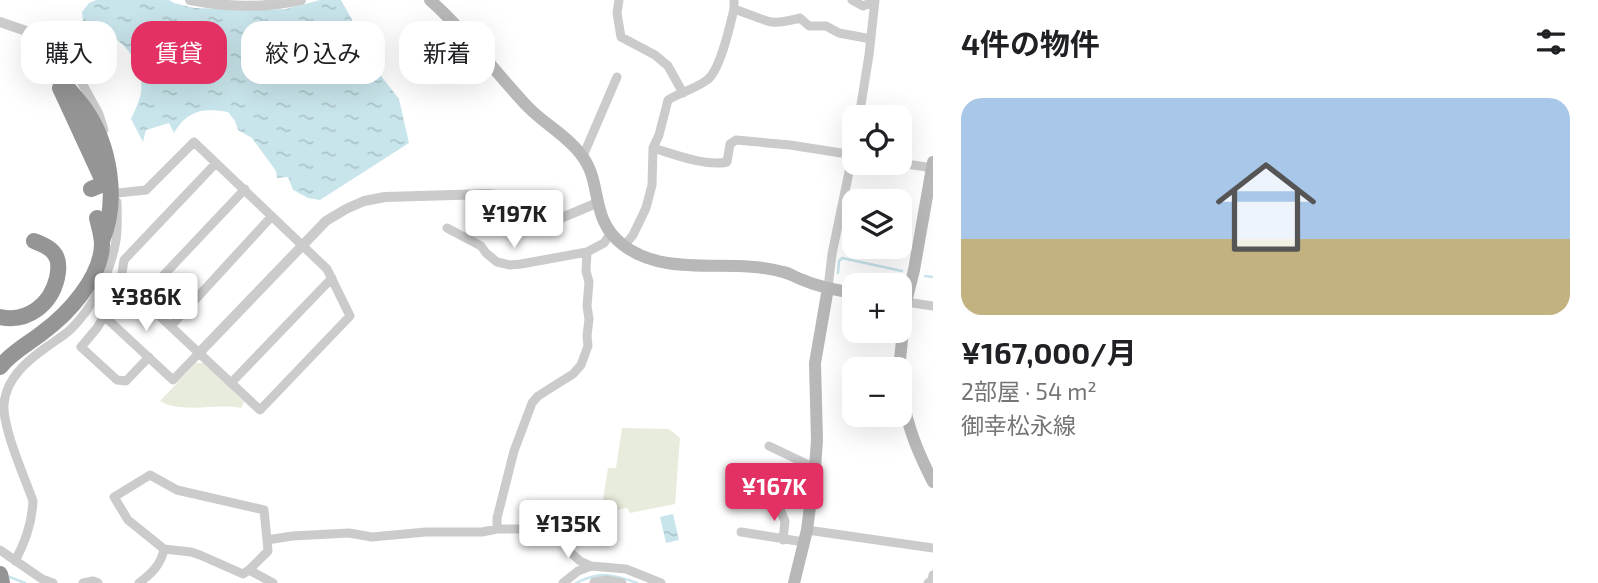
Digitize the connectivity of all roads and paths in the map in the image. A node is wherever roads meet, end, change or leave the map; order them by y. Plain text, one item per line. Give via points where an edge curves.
1 (190, 0) edge
2 (301, 0) edge
3 (430, 0) edge
4 (852, 0) edge
5 (875, 0) edge
6 (617, 1) edge
7 (734, 5) edge
8 (0, 22) edge
9 (21, 29) edge
10 (871, 39) junction
11 (617, 77) dead end
12 (57, 84) edge
13 (64, 84) edge
14 (82, 84) edge
15 (682, 93) junction
16 (861, 105) edge
17 (653, 148) junction
18 (842, 152) edge
19 (583, 156) junction
20 (216, 163) junction
21 (912, 164) edge
22 (933, 166) edge
23 (849, 175) edge
24 (91, 189) dead end
25 (245, 189) junction
26 (118, 193) junction
27 (597, 203) junction
28 (272, 216) junction
29 (97, 218) dead end
30 (447, 228) dead end
31 (610, 234) junction
32 (34, 241) dead end
33 (102, 241) junction
34 (303, 245) junction
35 (624, 246) junction
36 (587, 252) junction
37 (912, 276) edge
38 (332, 278) junction
39 (121, 280) junction
40 (828, 288) junction
41 (842, 291) edge
42 (141, 299) junction
43 (912, 303) edge
44 (933, 306) edge
45 (104, 316) junction
46 (0, 317) edge
47 (171, 326) junction
48 (199, 353) junction
49 (149, 357) junction
50 (0, 367) edge
51 (231, 383) junction
52 (908, 427) edge
53 (769, 446) dead end
54 (815, 468) junction
55 (764, 473) dead end
56 (933, 482) edge
57 (497, 528) junction
58 (741, 532) dead end
59 (806, 536) junction
60 (267, 540) junction
61 (783, 540) junction
62 (933, 548) edge
63 (163, 549) junction
64 (0, 550) edge
65 (15, 561) junction
66 (591, 566) junction
67 (249, 570) junction
68 (0, 574) edge
69 (933, 575) edge
70 (595, 582) edge
71 (2, 583) edge
72 (53, 583) edge
73 (83, 583) edge
74 (98, 583) edge
75 (139, 583) edge
76 (273, 583) edge
77 (563, 583) edge
78 (622, 583) edge
79 (660, 583) edge
80 (794, 583) edge
81 (928, 583) edge

1 - 2 street via 246,6
3 - 19 main road via 528,107
4 - 5 street via 863,6
5 - 10 street
6 - 15 street via 621,37 667,66
7 - 10 street via 769,22 800,18 809,26
7 - 15 street via 719,66 711,78
8 - 9 street
10 - 16 street
11 - 19 street
12 - 24 highway via 102,179 101,185
13 - 33 highway via 95,127 104,153 110,199
14 - 26 street via 99,114
15 - 17 street via 668,100
17 - 18 street via 721,163 727,162 730,144 736,140
17 - 35 street via 646,208
19 - 27 main road
20 - 25 street
20 - 26 street via 194,142 146,190
20 - 39 street via 124,260
21 - 22 street
22 - 37 main road
23 - 40 street
25 - 28 street
25 - 42 street
26 - 65 street via 116,240 97,290 69,330 41,350 9,384 4,420 33,501 23,547
27 - 31 main road
27 - 34 street via 554,220 503,195 385,197 364,201 326,221
28 - 34 street
28 - 47 street
29 - 33 highway
30 - 36 street via 481,246 497,262 510,265
31 - 35 main road
31 - 36 street
32 - 46 highway via 55,254 59,271 53,291 43,306 27,316
33 - 50 highway via 96,268 78,300
34 - 38 street
34 - 48 street
35 - 40 main road via 659,262 749,266 785,272
36 - 57 street via 588,345 573,374 532,402 513,451
38 - 51 street
38 - 51 street via 350,316 274,396 260,410
39 - 42 street
39 - 45 street
40 - 41 main road
40 - 54 main road via 815,363
42 - 47 street
43 - 44 street
45 - 49 street
45 - 49 street via 81,347 117,380 126,381
47 - 48 street
48 - 49 street via 173,380
48 - 51 street
52 - 56 main road
53 - 54 street
54 - 59 main road
55 - 61 street via 785,522
57 - 60 street
57 - 66 street via 561,535 571,553
58 - 61 street
59 - 61 street
59 - 62 street
59 - 80 main road
60 - 63 street via 264,510 177,489 150,475 114,498 128,520
60 - 67 street via 268,551
63 - 67 street via 191,552 243,574
63 - 75 street via 162,559
64 - 65 street
65 - 72 street
66 - 70 street
66 - 77 street
66 - 79 street via 626,569
67 - 76 street
68 - 71 highway
69 - 81 street
70 - 78 street
73 - 74 street

